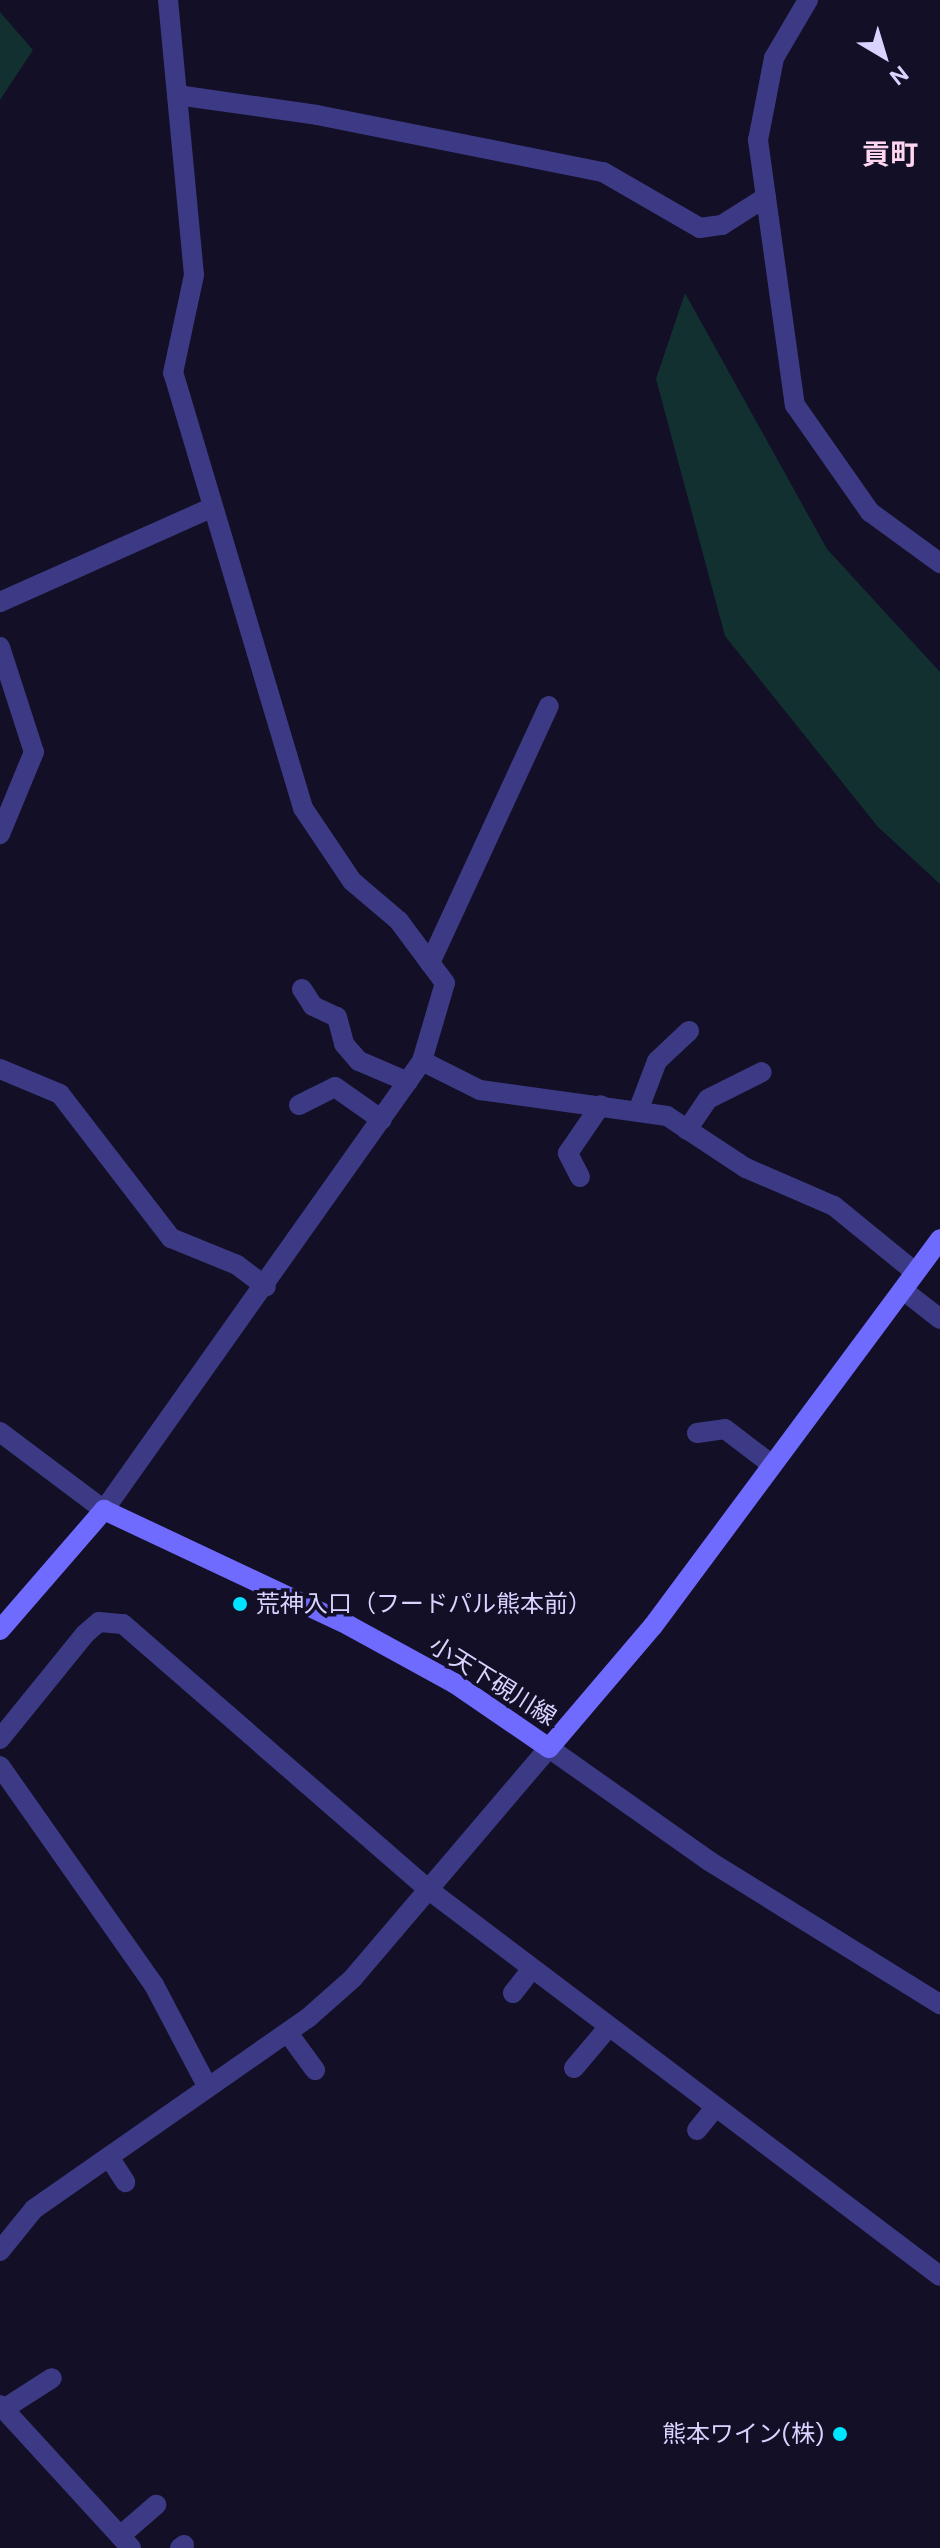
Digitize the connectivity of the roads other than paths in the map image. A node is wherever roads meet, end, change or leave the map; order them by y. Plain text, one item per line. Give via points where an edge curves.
1 (168, 0) edge
2 (808, 0) edge
3 (177, 95) junction
4 (766, 197) junction
5 (213, 507) junction
6 (940, 563) edge
7 (0, 602) edge
8 (0, 647) edge
9 (549, 706) dead end
10 (0, 834) edge
11 (430, 963) junction
12 (302, 989) dead end
13 (689, 1031) dead end
14 (422, 1061) junction
15 (0, 1069) edge
16 (762, 1072) dead end
17 (408, 1082) junction
18 (299, 1105) dead end
19 (601, 1105) junction
20 (638, 1111) junction
21 (382, 1120) junction
22 (687, 1130) junction
23 (580, 1177) dead end
24 (940, 1239) edge
25 (915, 1272) junction
26 (266, 1287) junction
27 (903, 1290) junction
28 (940, 1319) edge
29 (0, 1432) edge
30 (697, 1433) dead end
31 (771, 1464) junction
32 (104, 1510) junction
33 (0, 1630) edge
34 (0, 1739) edge
35 (549, 1748) junction
36 (0, 1766) edge
37 (429, 1890) junction
38 (531, 1970) junction
39 (513, 1993) dead end
40 (940, 2004) edge
41 (607, 2029) junction
42 (288, 2033) junction
43 (574, 2068) dead end
44 (315, 2070) dead end
45 (208, 2088) junction
46 (714, 2109) junction
47 (697, 2130) dead end
48 (109, 2157) junction
49 (125, 2182) dead end
50 (0, 2251) edge
51 (940, 2276) edge
52 (52, 2378) dead end
53 (1, 2408) edge
54 (156, 2505) dead end
55 (125, 2542) edge

1 - 3 street
2 - 4 street via 774,58 758,140
3 - 4 street via 317,115 603,172 700,228 722,225
3 - 5 street via 194,275 173,373
4 - 6 street via 795,405 825,458 870,512
5 - 7 street
5 - 11 street via 303,808 352,881 399,921
8 - 10 street via 34,752
9 - 11 street
11 - 14 street via 445,983
12 - 17 street via 313,1006 337,1017 344,1044 359,1061
13 - 20 street via 657,1061
14 - 17 street
14 - 19 street via 480,1090
15 - 26 street via 60,1094 171,1238 237,1265
16 - 22 street via 708,1099
17 - 21 street
18 - 21 street via 335,1087
19 - 20 street
19 - 23 street via 568,1153
20 - 22 street via 667,1116
21 - 26 street
22 - 25 street via 746,1168 834,1206
24 - 25 main road, 小天下硯川線
25 - 27 main road, 小天下硯川線
26 - 32 street
27 - 28 street
27 - 31 main road, 小天下硯川線
29 - 32 street
30 - 31 street via 725,1429
31 - 35 main road, 小天下硯川線 via 653,1625
32 - 33 main road
32 - 35 main road, 小天下硯川線 via 348,1625 454,1683
34 - 37 street via 85,1634 99,1622 123,1624
35 - 37 street
35 - 40 street via 709,1861
36 - 45 street via 154,1985
37 - 38 street
37 - 42 street via 353,1978
38 - 39 street
38 - 41 street
41 - 43 street
41 - 46 street
42 - 44 street
42 - 45 street
45 - 48 street
46 - 47 street
46 - 51 street
48 - 49 street
48 - 50 street via 34,2209
52 - 53 street
53 - 55 street
54 - 55 street

